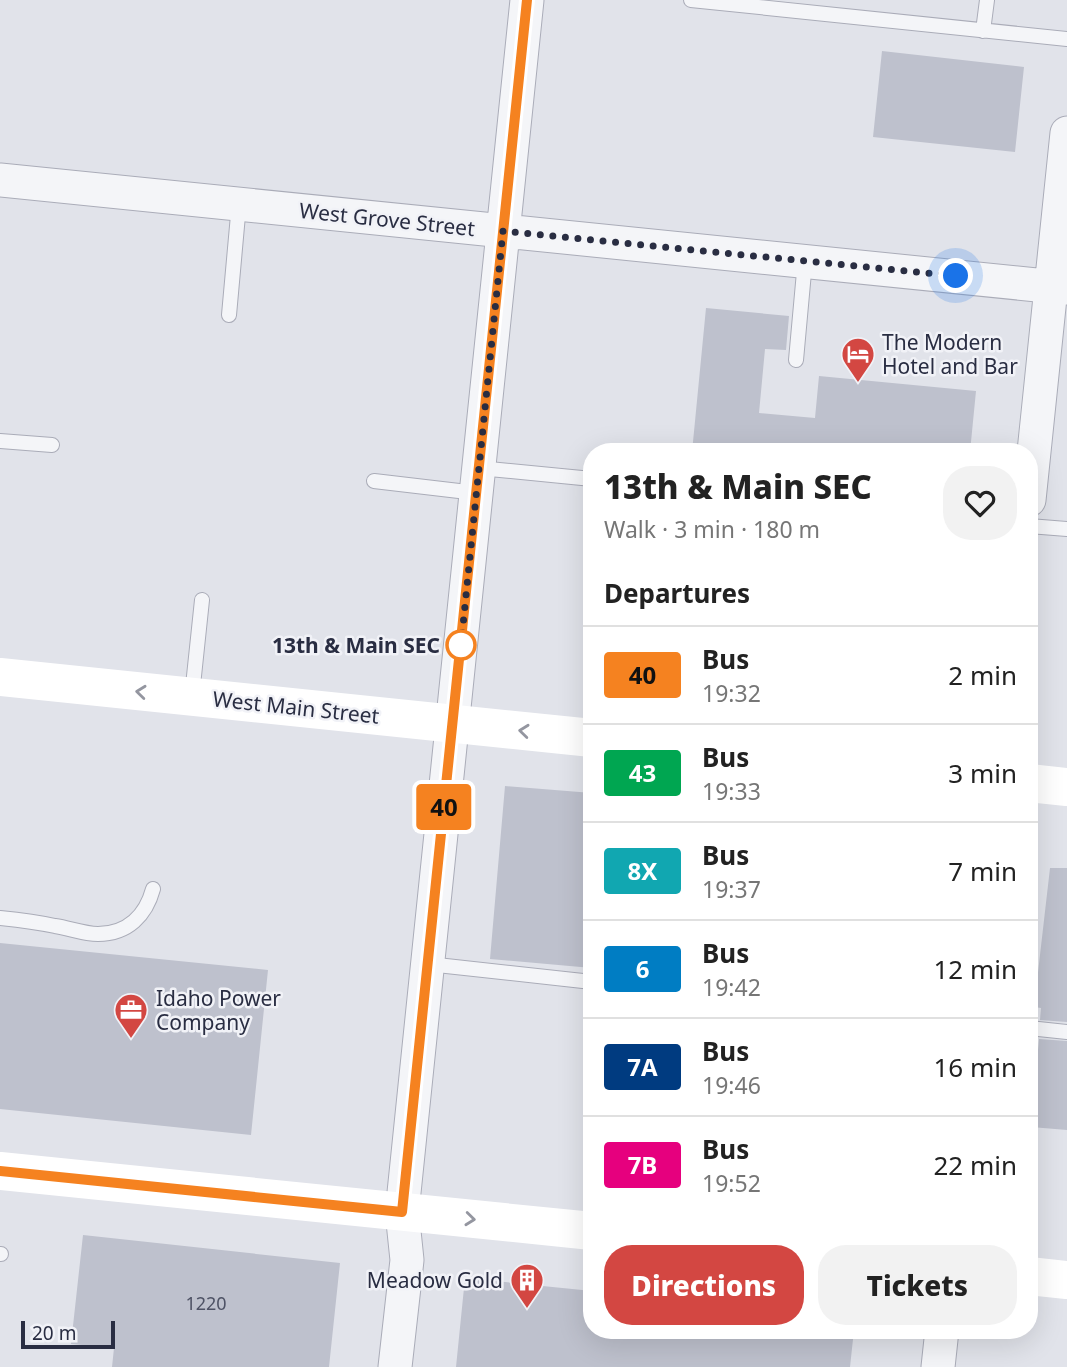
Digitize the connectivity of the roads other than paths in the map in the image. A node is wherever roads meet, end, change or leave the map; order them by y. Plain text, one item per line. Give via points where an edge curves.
1 (527, 0) edge
2 (691, 0) edge
3 (987, 0) edge
4 (984, 31) junction
5 (1067, 39) edge
6 (1067, 133) edge
7 (0, 180) edge
8 (239, 204) junction
9 (503, 231) junction
10 (805, 261) junction
11 (1058, 287) edge
12 (229, 316) dead end
13 (796, 359) dead end
14 (0, 441) edge
15 (1037, 443) edge
16 (52, 445) dead end
17 (583, 479) edge
18 (478, 480) junction
19 (374, 481) dead end
20 (1038, 527) edge
21 (1067, 529) edge
22 (202, 600) dead end
23 (0, 677) edge
24 (192, 696) junction
25 (453, 724) junction
26 (583, 737) edge
27 (1038, 784) edge
28 (1067, 787) edge
29 (153, 889) dead end
30 (0, 918) edge
31 (428, 964) junction
32 (583, 981) edge
33 (1038, 1029) edge
34 (1067, 1032) edge
35 (0, 1171) edge
36 (402, 1212) junction
37 (583, 1230) edge
38 (1038, 1277) edge
39 (1067, 1280) edge
40 (941, 1339) edge
41 (396, 1367) edge
42 (939, 1367) edge

1 - 9 street
2 - 4 lane
3 - 4 lane
4 - 5 lane
6 - 11 street
7 - 8 street, West Grove Street
8 - 9 street, West Grove Street
8 - 12 lane
9 - 10 street, West Grove Street
9 - 18 street
10 - 11 street, West Grove Street
10 - 13 lane
11 - 15 street
14 - 16 lane
17 - 18 lane
18 - 19 lane
18 - 25 street
20 - 21 lane
22 - 24 lane
24 -> 23 main road, West Main Street
24 - 25 main road, West Main Street
26 -> 25 main road, West Main Street
25 - 31 street
27 - 28 main road
29 - 30 lane via 148,907 136,920 99,934
31 - 32 lane
31 - 36 street
33 - 34 lane
35 - 36 main road
36 -> 37 main road
36 - 41 street via 407,1260
38 - 39 main road
40 - 42 street

